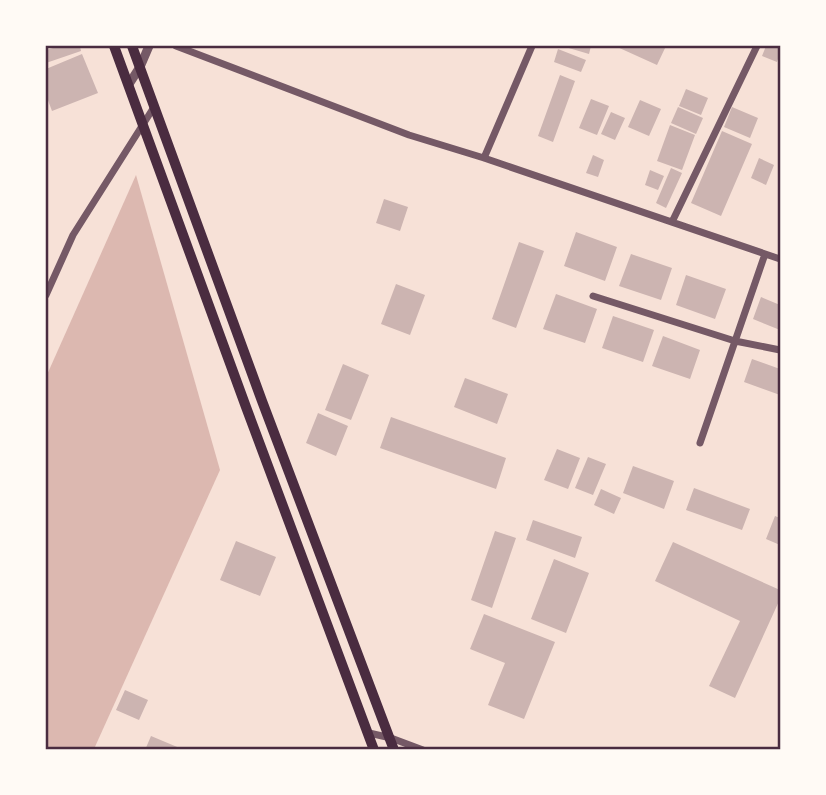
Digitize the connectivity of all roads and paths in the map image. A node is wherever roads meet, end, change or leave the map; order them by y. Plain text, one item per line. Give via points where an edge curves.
1 (114, 46) edge
2 (132, 46) edge
3 (149, 46) edge
4 (176, 46) edge
5 (533, 46) edge
6 (757, 46) edge
7 (140, 67) junction
8 (129, 84) junction
9 (154, 107) junction
10 (144, 123) junction
11 (484, 158) junction
12 (672, 222) junction
13 (765, 254) junction
14 (780, 259) edge
15 (46, 293) edge
16 (593, 296) dead end
17 (735, 341) junction
18 (780, 350) edge
19 (700, 443) dead end
20 (369, 733) junction
21 (392, 744) edge
22 (374, 750) edge
23 (423, 750) edge

1 - 8 highway
2 - 7 highway
3 - 7 street
4 - 11 street via 410,135
5 - 11 street
6 - 12 street
7 - 8 street
7 - 9 highway
8 - 10 highway
9 - 10 street
9 - 21 highway
10 - 15 street via 73,235
10 - 20 highway
11 - 12 street
12 - 13 street
13 - 14 street
13 - 17 street
16 - 17 street
17 - 18 street
17 - 19 street
20 - 21 street
20 - 22 highway
21 - 23 street

